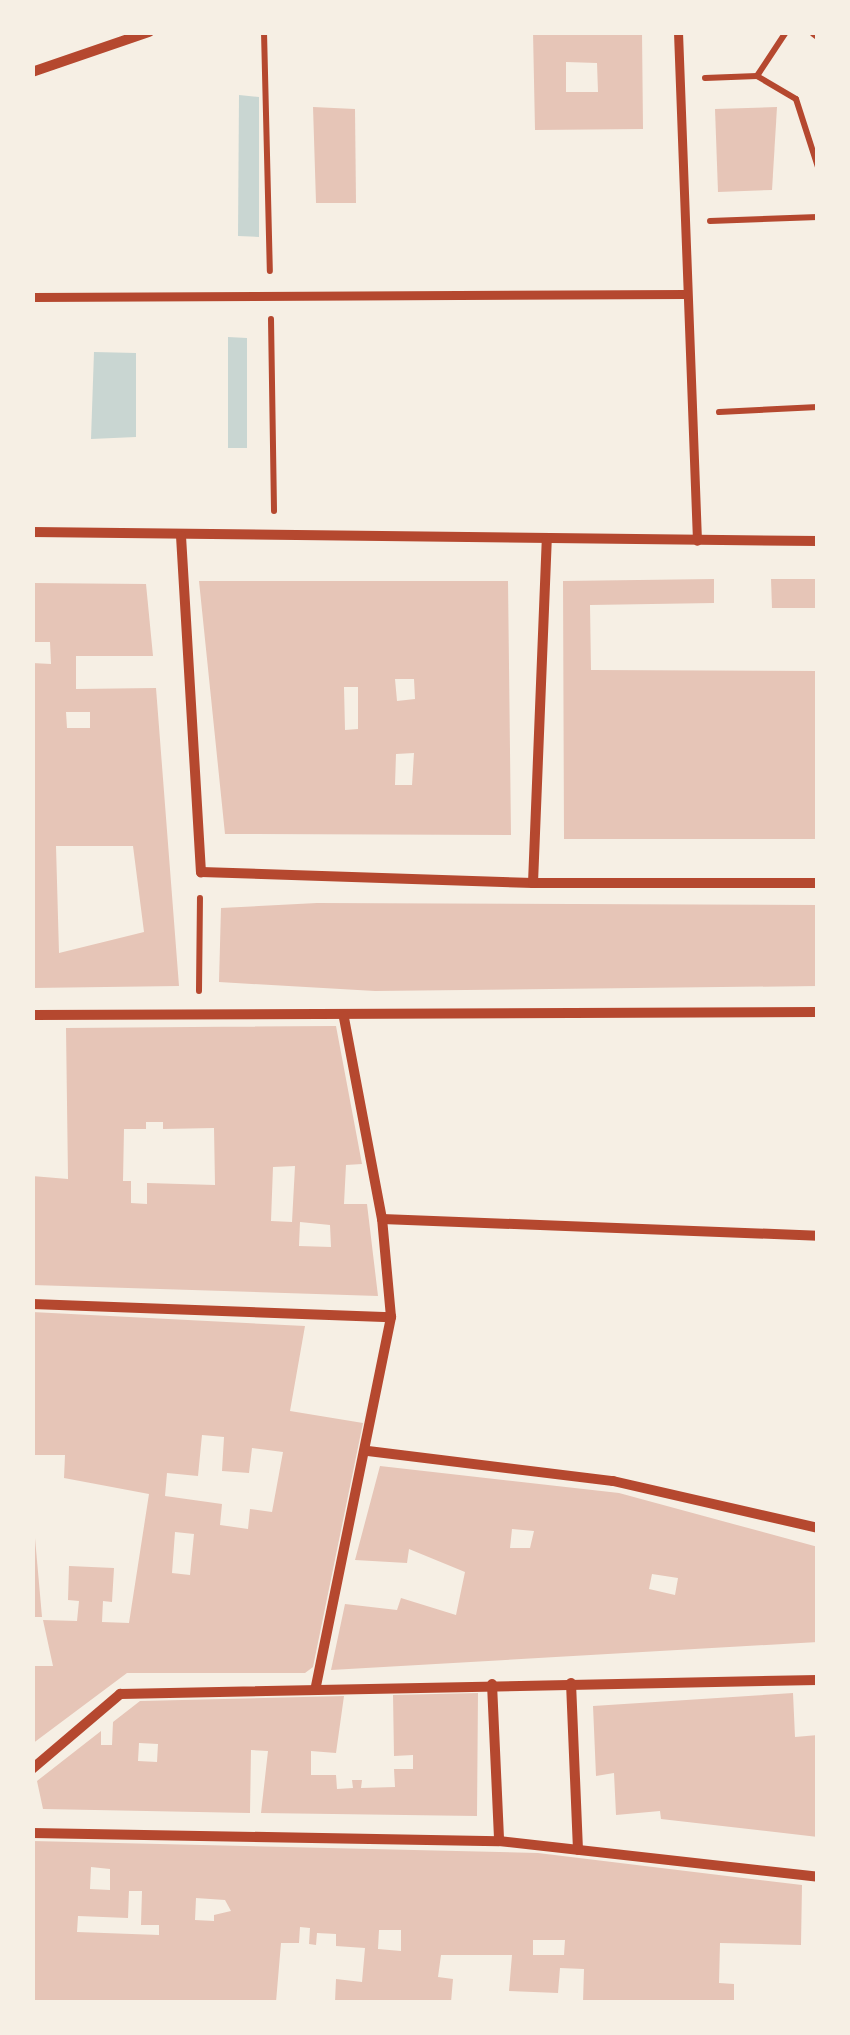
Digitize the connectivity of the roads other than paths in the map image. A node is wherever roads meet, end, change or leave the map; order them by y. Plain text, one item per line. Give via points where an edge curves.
1 (149, 32) edge
2 (678, 32) edge
3 (32, 72) edge
4 (686, 294) junction
5 (32, 297) edge
6 (32, 532) edge
7 (182, 536) junction
8 (548, 540) junction
9 (696, 541) junction
10 (818, 541) edge
11 (818, 883) edge
12 (532, 884) junction
13 (818, 1012) edge
14 (32, 1015) edge
15 (344, 1017) junction
16 (382, 1219) junction
17 (818, 1236) edge
18 (32, 1304) edge
19 (391, 1317) junction
20 (368, 1451) junction
21 (818, 1528) edge
22 (818, 1680) edge
23 (570, 1683) junction
24 (492, 1684) junction
25 (316, 1686) junction
26 (32, 1769) edge
27 (32, 1833) edge
28 (500, 1841) junction
29 (578, 1850) junction
30 (818, 1877) edge

1 - 3 street
2 - 4 street
4 - 5 street
4 - 9 street
6 - 7 street
7 - 8 street via 274,531
7 - 12 street via 201,872
8 - 9 street
8 - 12 street
9 - 10 street
11 - 12 street
13 - 15 street
14 - 15 street
15 - 16 street
16 - 17 street
16 - 19 street
18 - 19 street
19 - 20 street
20 - 21 street via 613,1480
20 - 25 street
22 - 23 street
23 - 24 street
23 - 29 street
24 - 25 street
24 - 28 street
25 - 26 street via 120,1694
27 - 28 street
28 - 29 street
29 - 30 street

